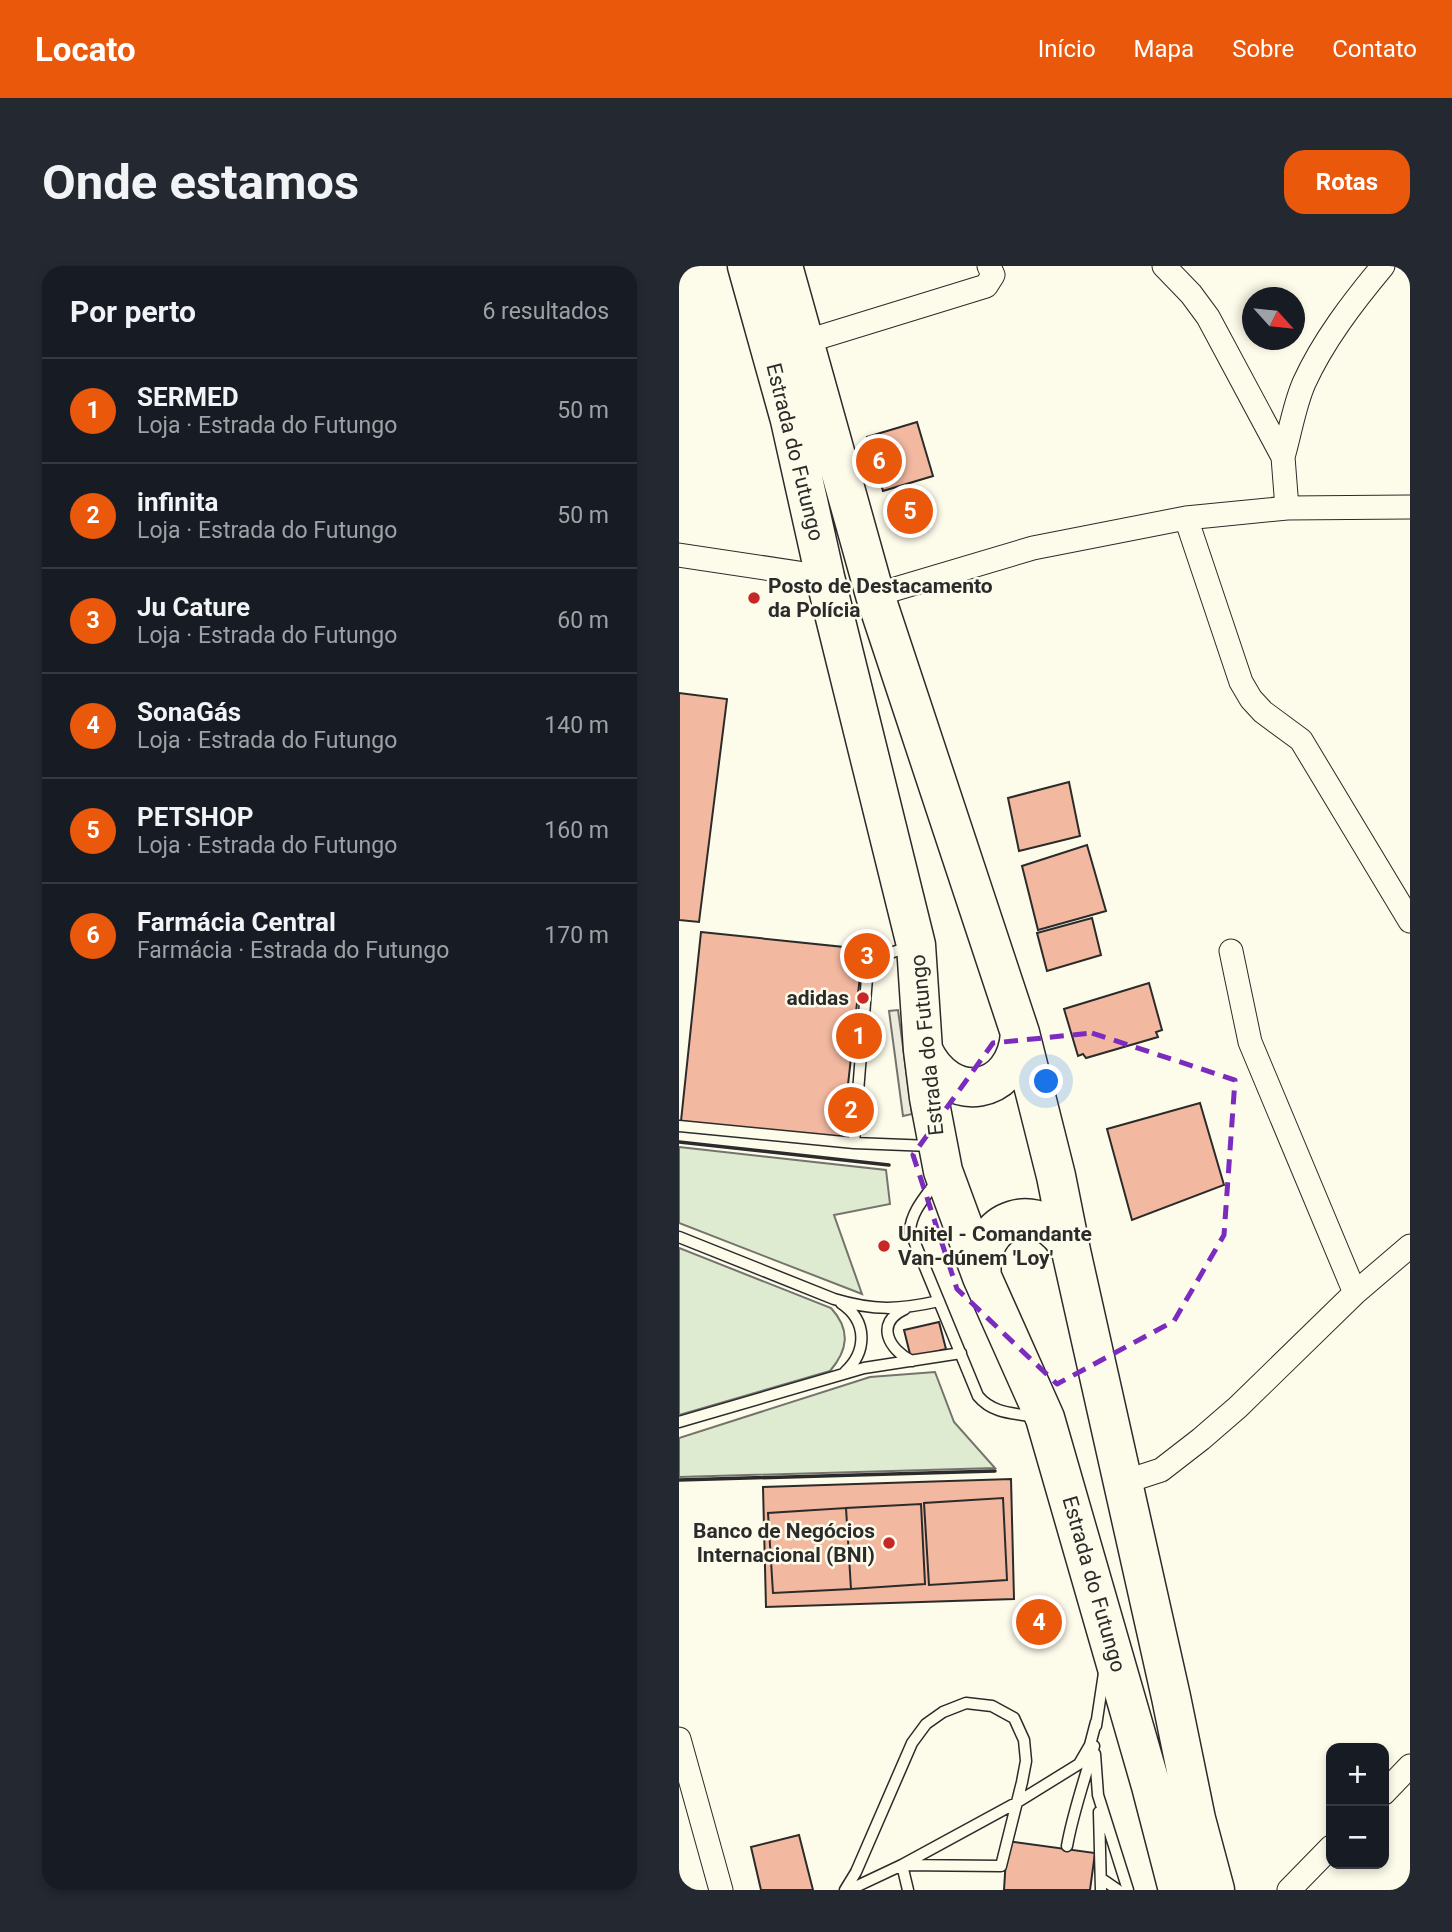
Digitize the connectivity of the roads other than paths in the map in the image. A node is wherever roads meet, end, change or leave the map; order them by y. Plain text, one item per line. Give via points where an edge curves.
1 (747, 266) edge
2 (783, 266) edge
3 (989, 266) edge
4 (1164, 266) edge
5 (1383, 266) edge
6 (804, 342) junction
7 (1283, 457) junction
8 (1410, 507) edge
9 (1286, 508) junction
10 (1186, 519) junction
11 (679, 555) edge
12 (825, 577) junction
13 (875, 595) junction
14 (1410, 921) edge
15 (916, 945) junction
16 (1231, 951) dead end
17 (1020, 1033) junction
18 (923, 1051) junction
19 (679, 1126) edge
20 (854, 1143) junction
21 (940, 1158) junction
22 (679, 1237) edge
23 (1410, 1246) edge
24 (1071, 1251) junction
25 (982, 1277) junction
26 (1355, 1293) junction
27 (834, 1299) junction
28 (939, 1301) junction
29 (905, 1309) junction
30 (961, 1353) junction
31 (912, 1361) junction
32 (843, 1374) junction
33 (1045, 1418) junction
34 (679, 1422) edge
35 (1123, 1482) junction
36 (1109, 1639) junction
37 (1096, 1722) junction
38 (679, 1739) edge
39 (1094, 1745) junction
40 (1410, 1766) edge
41 (1389, 1788) edge
42 (1098, 1795) junction
43 (1016, 1803) junction
44 (1067, 1846) dead end
45 (1326, 1852) edge
46 (902, 1865) junction
47 (1102, 1885) edge
48 (721, 1890) edge
49 (847, 1890) edge
50 (908, 1890) edge
51 (1118, 1890) edge
52 (1128, 1890) edge
53 (1178, 1890) edge
54 (1215, 1890) edge
55 (1289, 1890) edge

1 - 12 highway, Estrada do Futungo via 790,420
2 - 6 highway, Estrada do Futungo
3 - 6 street via 993,275 986,286
4 - 7 street via 1208,317
5 - 7 street via 1342,318 1302,386
6 - 13 highway, Estrada do Futungo
7 - 9 street
8 - 9 street
9 - 10 street
10 - 13 street via 1033,548
10 - 14 street via 1241,682 1262,712 1301,740
11 - 12 street
12 - 15 highway, Estrada do Futungo
13 - 17 highway, Estrada do Futungo
15 - 18 highway, Estrada do Futungo
15 - 20 lane via 873,958 868,965
16 - 26 street via 1250,1042
17 - 18 highway via 1013,1065 1001,1077 971,1087 940,1077
17 - 24 highway
18 - 21 highway, Estrada do Futungo
19 - 20 lane
20 - 21 lane
21 - 25 highway, Estrada do Futungo
21 - 28 lane via 910,1231
22 - 27 lane
23 - 26 street
24 - 25 highway via 1064,1237 1045,1222 1021,1218 1006,1223 984,1246
24 - 35 highway
25 - 33 highway, Estrada do Futungo
26 - 35 street via 1201,1439 1161,1470
27 - 29 lane via 859,1307
27 - 32 lane via 855,1317 863,1342 857,1360
28 - 29 lane
28 - 30 lane
29 - 31 lane via 892,1319 888,1336 895,1352
30 - 31 lane
30 - 33 lane via 986,1404 997,1411
31 - 32 lane
32 - 34 lane
33 - 36 highway, Estrada do Futungo
35 - 54 highway via 1195,1819
36 - 37 lane
36 - 53 highway, Estrada do Futungo
37 - 39 lane
37 - 43 lane via 1079,1764
38 - 48 street
39 - 42 lane
39 - 44 lane
40 - 41 street
42 - 47 lane
42 - 52 lane
43 - 46 lane
43 - 46 lane via 1001,1866
43 - 49 lane via 1026,1761 1024,1740 1014,1718 992,1706 966,1703 943,1712 926,1724 912,1744
45 - 55 street
46 - 49 lane
46 - 50 lane
47 - 51 lane

